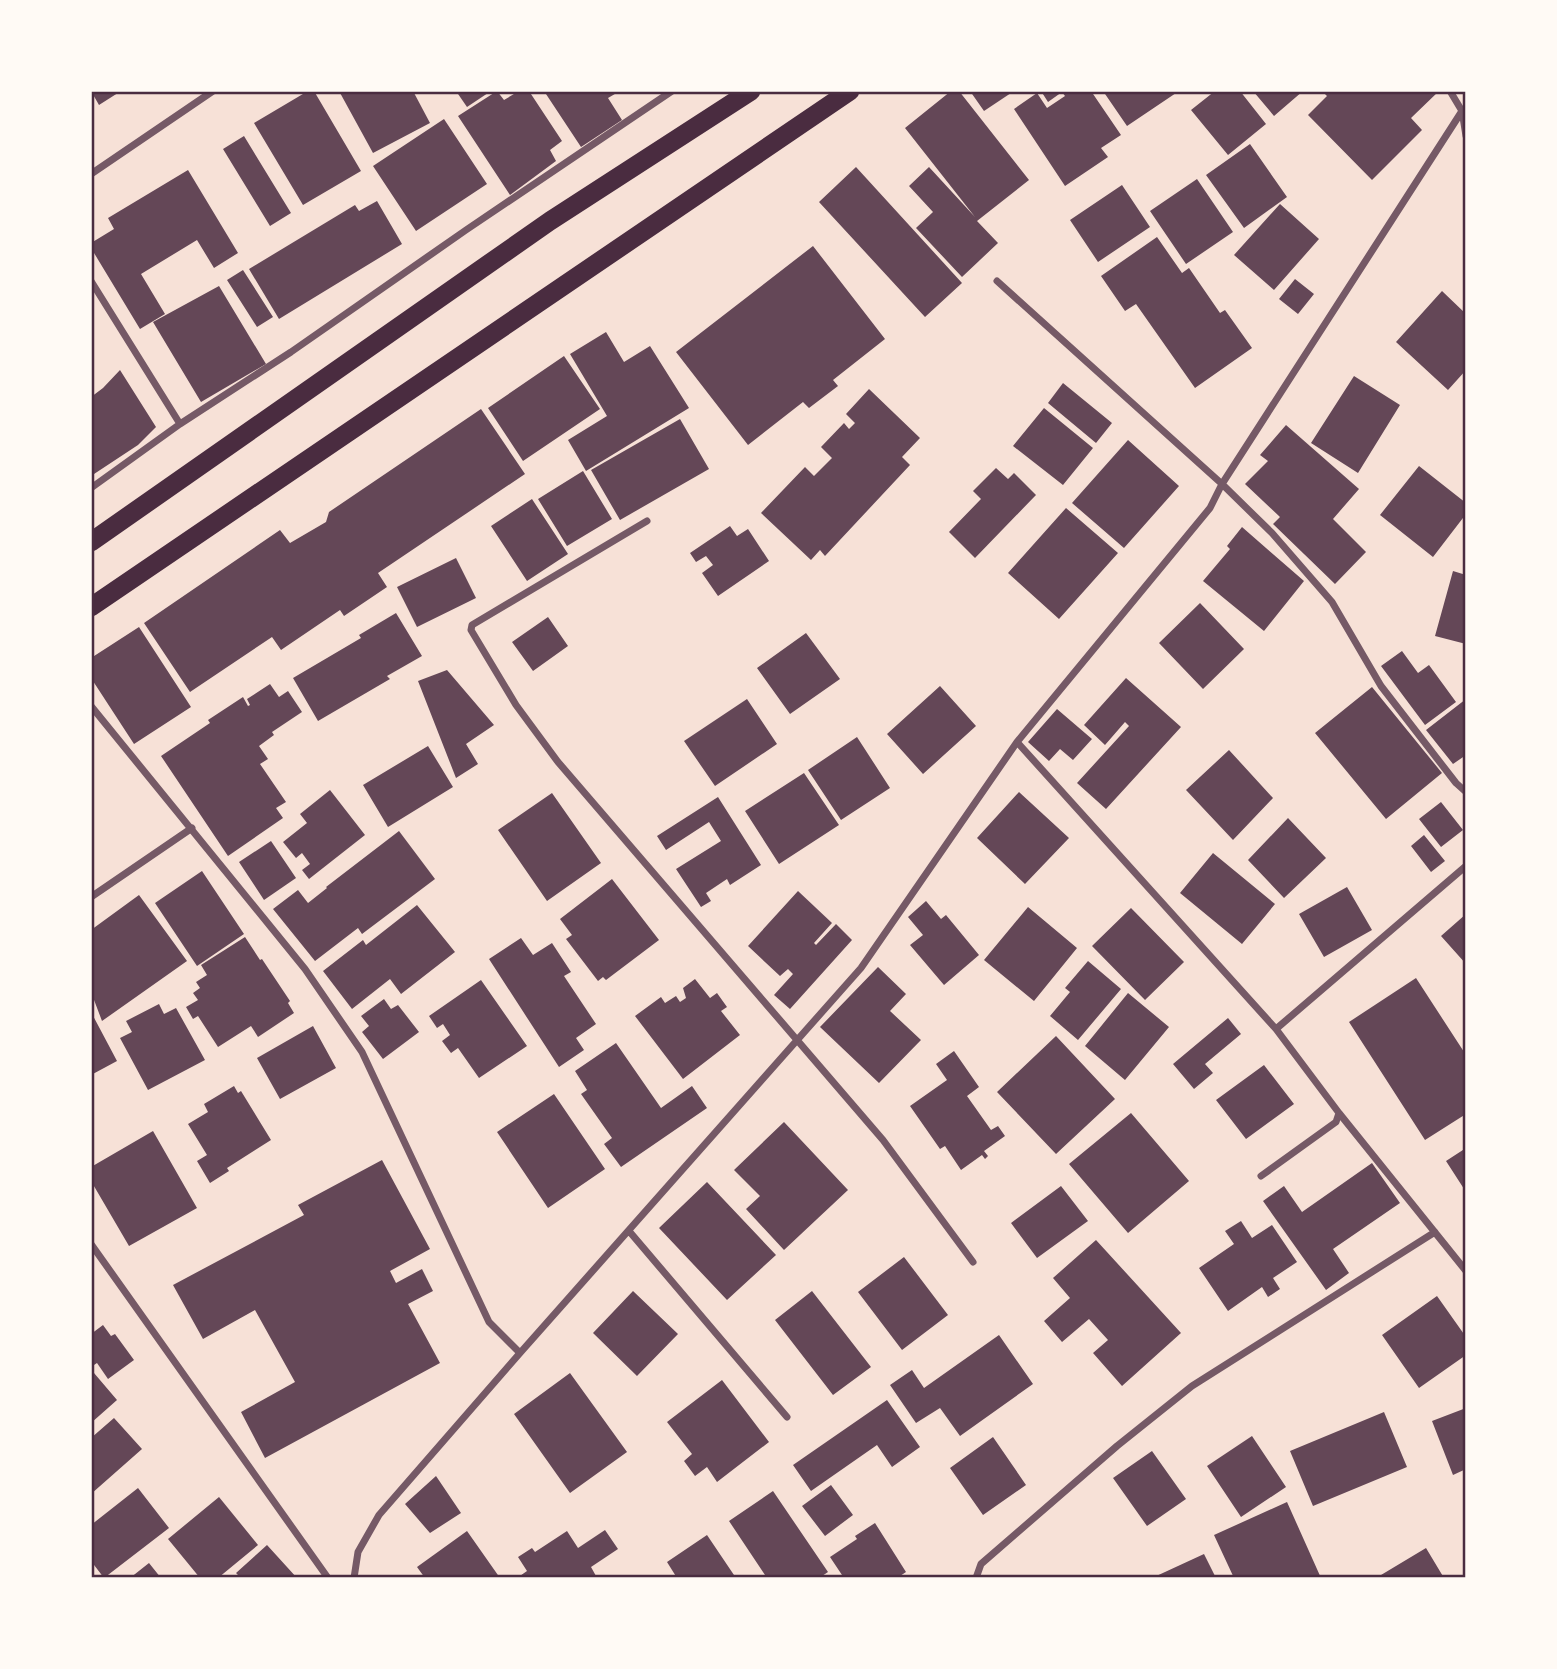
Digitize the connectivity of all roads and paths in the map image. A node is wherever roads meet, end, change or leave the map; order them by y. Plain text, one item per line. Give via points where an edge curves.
1 (213, 91) edge
2 (672, 91) edge
3 (751, 91) edge
4 (850, 91) edge
5 (1450, 91) edge
6 (1462, 111) junction
7 (1466, 135) edge
8 (91, 174) edge
9 (91, 281) edge
10 (997, 281) dead end
11 (180, 424) junction
12 (1222, 484) junction
13 (91, 488) edge
14 (647, 521) dead end
15 (91, 542) edge
16 (91, 607) edge
17 (91, 706) edge
18 (1017, 742) junction
19 (1466, 792) edge
20 (192, 828) junction
21 (1466, 866) edge
22 (91, 897) edge
23 (1276, 1029) junction
24 (798, 1040) junction
25 (1339, 1113) junction
26 (1261, 1176) dead end
27 (629, 1231) junction
28 (1435, 1232) junction
29 (91, 1244) edge
30 (973, 1262) dead end
31 (1466, 1271) edge
32 (520, 1353) junction
33 (787, 1417) dead end
34 (328, 1578) edge
35 (354, 1578) edge
36 (976, 1578) edge

1 - 8 street
2 - 11 street
3 - 15 highway via 550,221
4 - 16 highway
5 - 6 street
6 - 7 street
6 - 12 street
9 - 11 street
10 - 12 street
11 - 13 street
12 - 18 street via 1210,508
12 - 19 street via 1332,602 1381,686
14 - 24 street via 472,625 471,630 516,705 558,762
17 - 20 street
18 - 23 street
18 - 24 street via 861,968
20 - 22 street
20 - 32 street via 305,970 362,1052 489,1322
21 - 23 street
23 - 25 street
24 - 27 street
24 - 30 street via 883,1140
25 - 26 street via 1336,1122
25 - 28 street
27 - 32 street
27 - 33 street
28 - 31 street
28 - 36 street via 1192,1386 982,1564
29 - 34 street
32 - 35 street via 379,1515 358,1552

